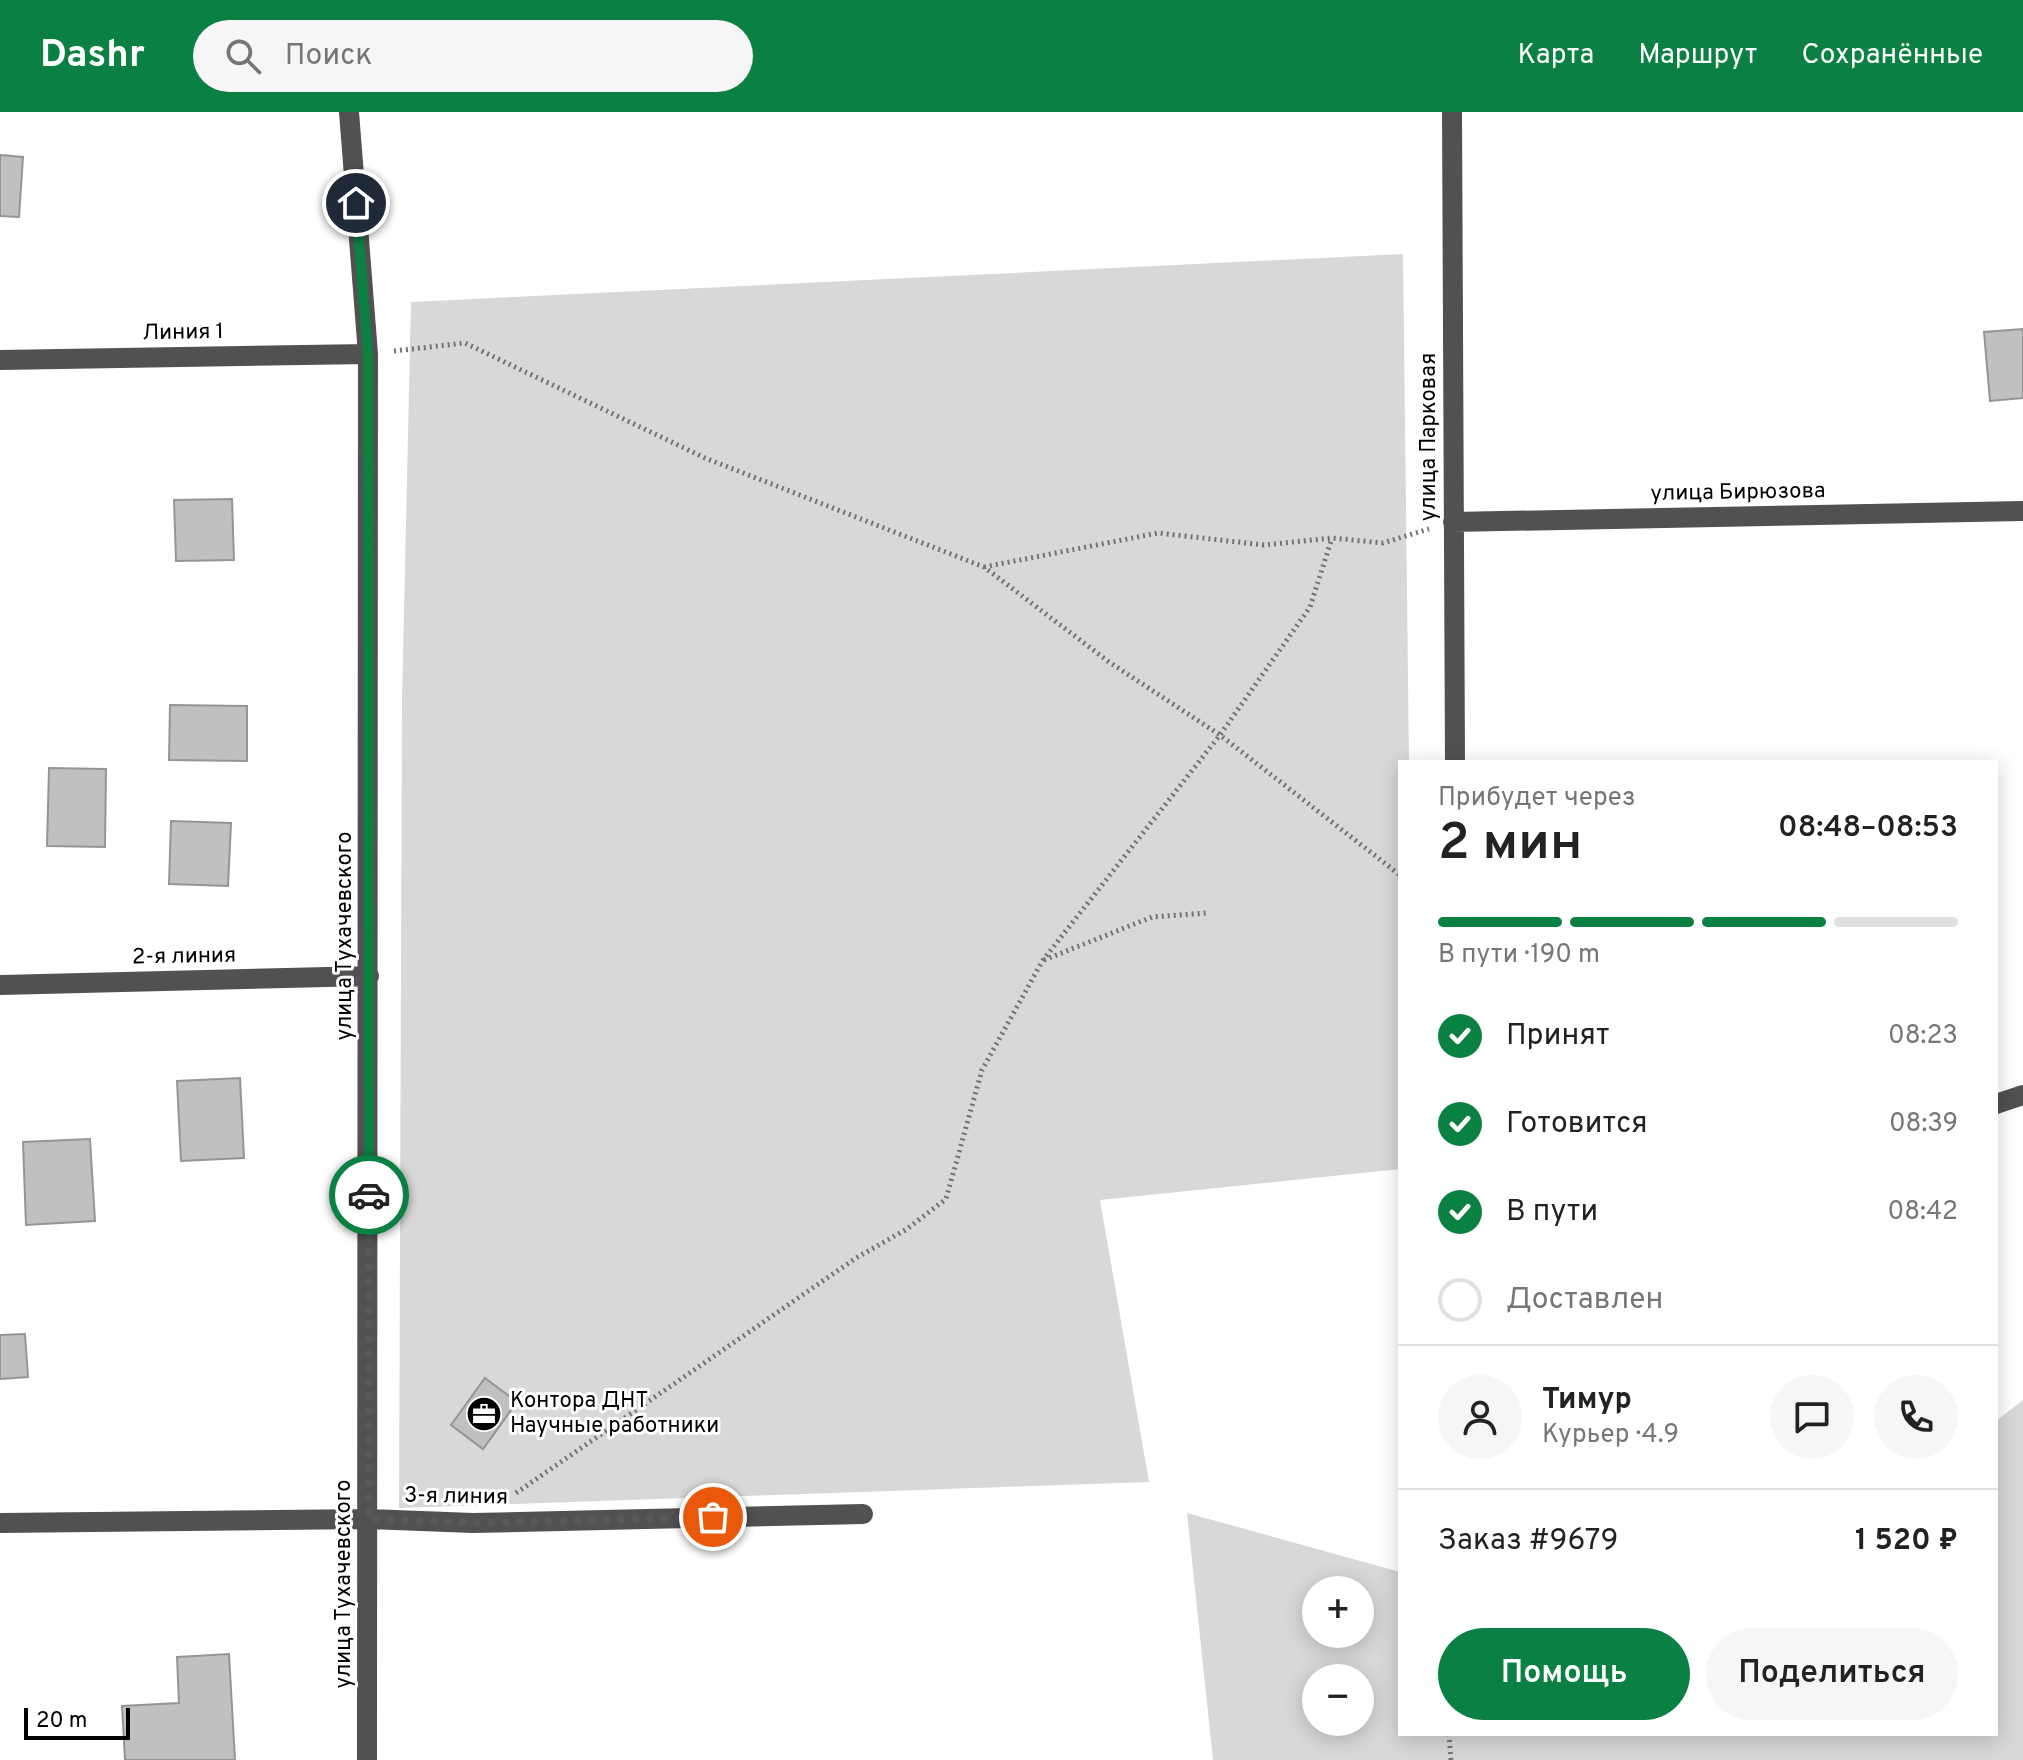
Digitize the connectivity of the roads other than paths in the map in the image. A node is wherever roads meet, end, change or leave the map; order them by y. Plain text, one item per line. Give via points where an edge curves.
1 (349, 112) edge
2 (1452, 112) edge
3 (368, 354) junction
4 (0, 360) edge
5 (2023, 511) edge
6 (1453, 522) junction
7 (1455, 760) edge
8 (369, 976) junction
9 (0, 985) edge
10 (2023, 1095) edge
11 (1998, 1103) edge
12 (863, 1514) dead end
13 (369, 1519) junction
14 (0, 1523) edge
15 (367, 1760) edge

1 - 3 street, улица Тухачевского
2 - 6 street, улица Парковая
3 - 4 street, Линия 1
3 - 8 street, улица Тухачевского
5 - 6 street, улица Бирюзова
6 - 7 street, улица Парковая
8 - 9 street, 2-я линия
8 - 13 street, улица Тухачевского
10 - 11 street
12 - 13 street, 3-я линия via 473,1523
13 - 14 street, 3-я линия
13 - 15 street, улица Тухачевского

